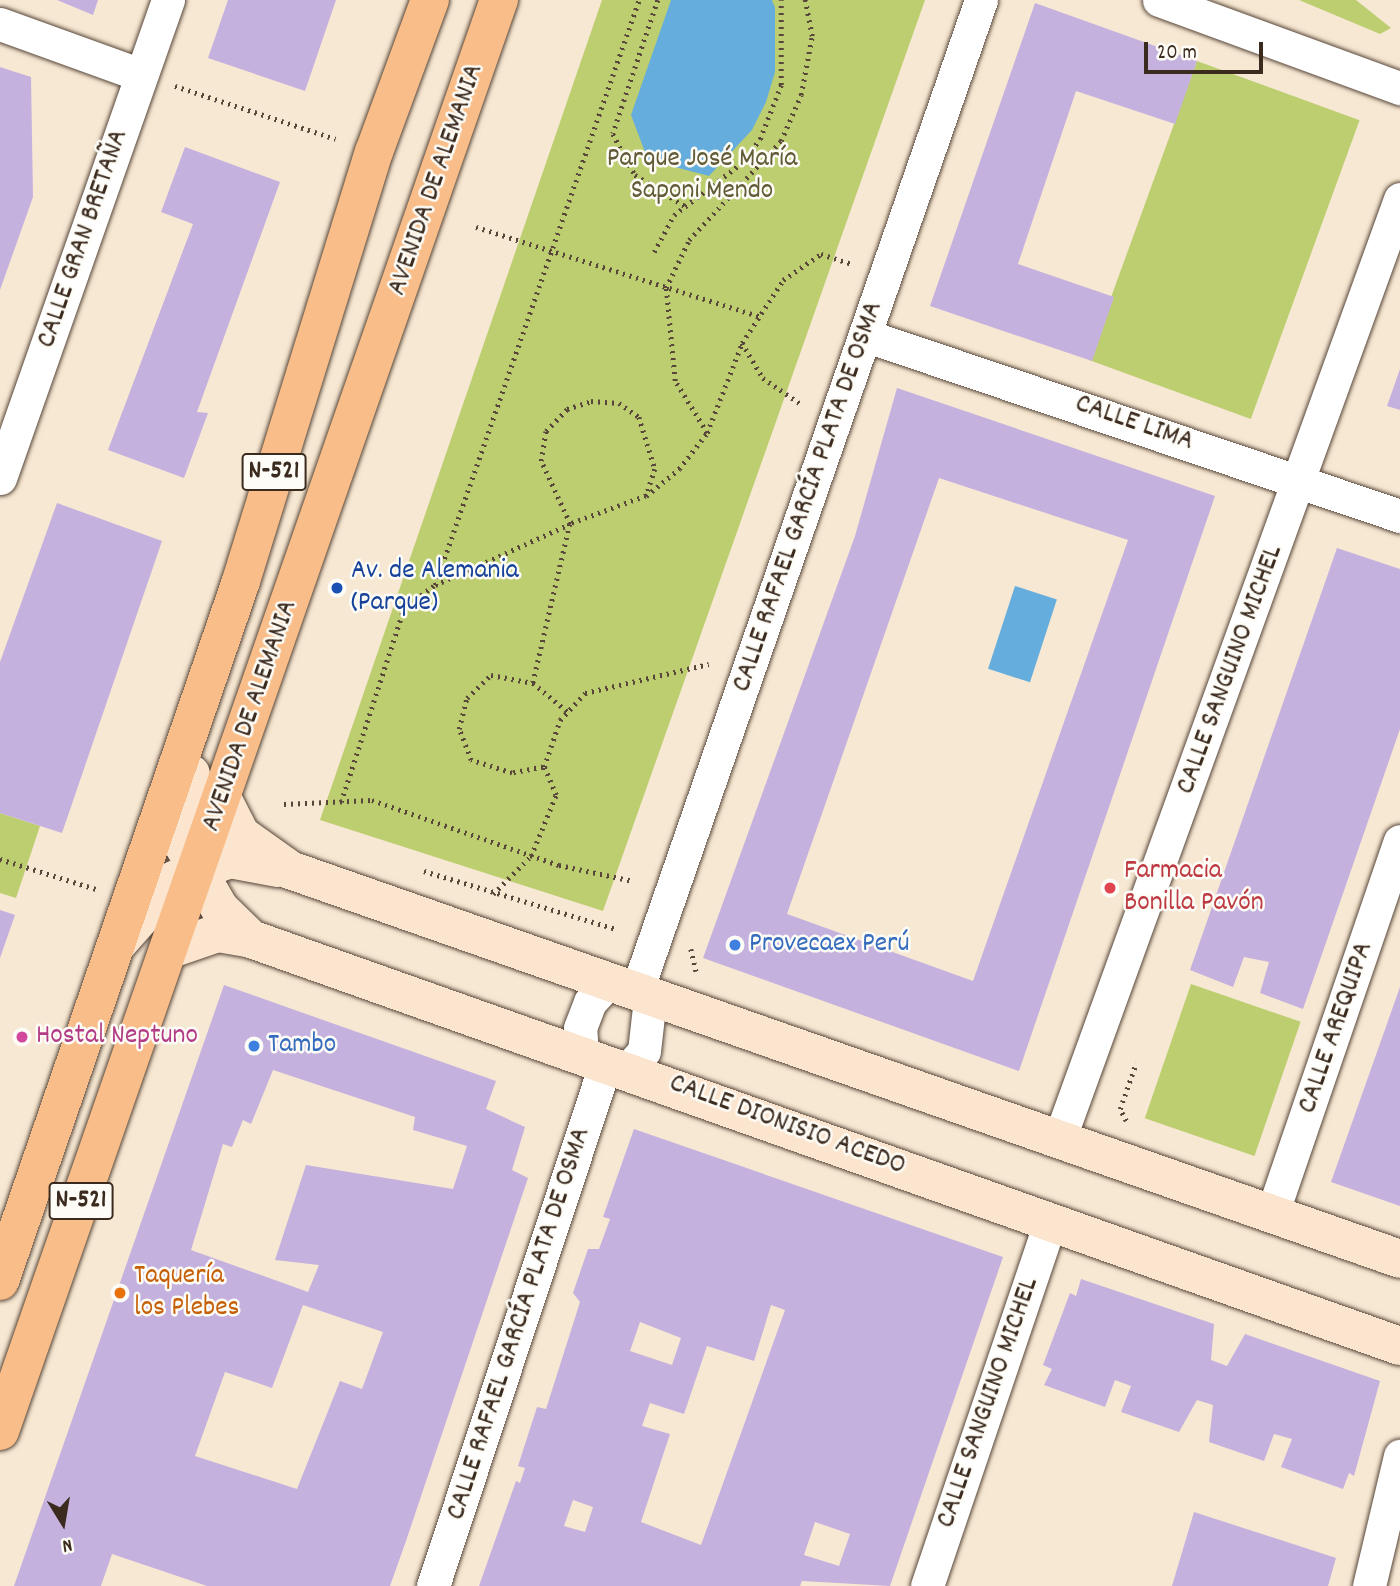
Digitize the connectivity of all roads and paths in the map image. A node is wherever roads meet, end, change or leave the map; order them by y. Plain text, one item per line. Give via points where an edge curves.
1 (168, 0) edge
2 (430, 0) edge
3 (499, 0) edge
4 (639, 0) edge
5 (658, 0) edge
6 (781, 0) edge
7 (805, 0) edge
8 (981, 0) edge
9 (1159, 0) edge
10 (0, 24) edge
11 (141, 75) junction
12 (1400, 88) edge
13 (374, 152) junction
14 (1400, 199) edge
15 (685, 206) junction
16 (476, 228) dead end
17 (552, 251) junction
18 (654, 252) dead end
19 (847, 276) dead end
20 (666, 288) junction
21 (761, 317) junction
22 (867, 335) junction
23 (742, 343) junction
24 (806, 391) dead end
25 (801, 404) junction
26 (797, 417) dead end
27 (707, 433) junction
28 (0, 478) edge
29 (1298, 478) junction
30 (646, 496) junction
31 (1400, 516) edge
32 (570, 524) junction
33 (241, 581) junction
34 (435, 585) junction
35 (714, 651) dead end
36 (709, 664) junction
37 (705, 677) dead end
38 (533, 683) junction
39 (568, 712) junction
40 (544, 767) junction
41 (223, 800) junction
42 (341, 802) junction
43 (284, 804) dead end
44 (1400, 841) edge
45 (531, 856) junction
46 (0, 859) edge
47 (638, 868) dead end
48 (290, 870) junction
49 (417, 870) dead end
50 (197, 871) junction
51 (633, 881) junction
52 (493, 894) junction
53 (629, 894) dead end
54 (130, 900) junction
55 (620, 920) dead end
56 (250, 939) junction
57 (689, 942) dead end
58 (117, 944) junction
59 (171, 949) junction
60 (708, 978) dead end
61 (632, 992) junction
62 (605, 1062) junction
63 (1059, 1140) junction
64 (1272, 1214) junction
65 (1051, 1220) junction
66 (1400, 1259) edge
67 (0, 1281) edge
68 (1400, 1346) edge
69 (0, 1431) edge
70 (1400, 1456) edge
71 (433, 1586) edge
72 (927, 1586) edge
73 (1369, 1586) edge

1 - 11 street, CALLE GRAN BRETAÑA
2 - 13 main road, AVENIDA DE ALEMANIA / N-521
3 - 41 main road, AVENIDA DE ALEMANIA / N-521
4 - 17 path
5 - 15 path via 612,134 635,175
6 - 15 path via 781,85 760,139 743,162
7 - 20 path via 812,36 801,95 781,142 689,240
8 - 22 street, CALLE RAFAEL GARCÍA PLATA DE OSMA
9 - 12 street
10 - 11 street
11 - 13 path
11 - 28 street, CALLE GRAN BRETAÑA
13 - 33 main road, AVENIDA DE ALEMANIA / N-521
14 - 29 street, CALLE SANGUINO MICHEL
15 - 18 path
16 - 17 path
17 - 20 path
17 - 34 path
19 - 21 path via 852,264 821,254 783,280
20 - 21 path
20 - 27 path via 674,381
21 - 23 path
22 - 29 street, CALLE LIMA
22 - 61 street, CALLE RAFAEL GARCÍA PLATA DE OSMA
23 - 25 path via 763,378
23 - 27 path
24 - 25 path
25 - 26 path
27 - 30 path via 679,469
29 - 31 street, CALLE LIMA
29 - 63 street, CALLE SANGUINO MICHEL
30 - 32 path
30 - 32 path via 655,469 639,417 619,403 591,401 568,409 546,431 541,461
32 - 34 path
32 - 38 path
33 - 50 main road via 177,820
33 - 54 main road, AVENIDA DE ALEMANIA / N-521
34 - 42 path via 404,608
35 - 36 path
36 - 37 path
36 - 39 path via 585,693
38 - 39 path
38 - 40 path via 491,676 467,698 459,729 471,760 512,773
39 - 40 path
40 - 45 path via 556,795
41 - 48 main road via 241,835
41 - 50 main road, AVENIDA DE ALEMANIA / N-521
42 - 43 path
42 - 45 path via 372,800
44 - 64 street, CALLE AREQUIPA
45 - 51 path
45 - 52 path
46 - 54 path
47 - 51 path
48 - 50 main road via 230,859
48 - 61 main road
49 - 52 path
50 - 56 main road via 220,909
50 - 58 main road via 174,880
50 - 59 main road, AVENIDA DE ALEMANIA / N-521
51 - 53 path
52 - 55 path via 615,933
54 - 58 main road, AVENIDA DE ALEMANIA / N-521
56 - 59 main road, CALLE DIONISIO ACEDO via 218,933
56 - 62 main road, CALLE DIONISIO ACEDO
57 - 60 path via 696,974
58 - 67 main road, AVENIDA DE ALEMANIA / N-521
59 - 69 main road, AVENIDA DE ALEMANIA / N-521
61 - 62 street via 644,1051
61 - 62 street via 590,1002 580,1028
61 - 63 main road
62 - 65 main road, CALLE DIONISIO ACEDO
62 - 71 street, CALLE RAFAEL GARCÍA PLATA DE OSMA
63 - 64 main road
64 - 66 main road
65 - 68 main road, CALLE DIONISIO ACEDO
65 - 72 street, CALLE SANGUINO MICHEL
70 - 73 street

